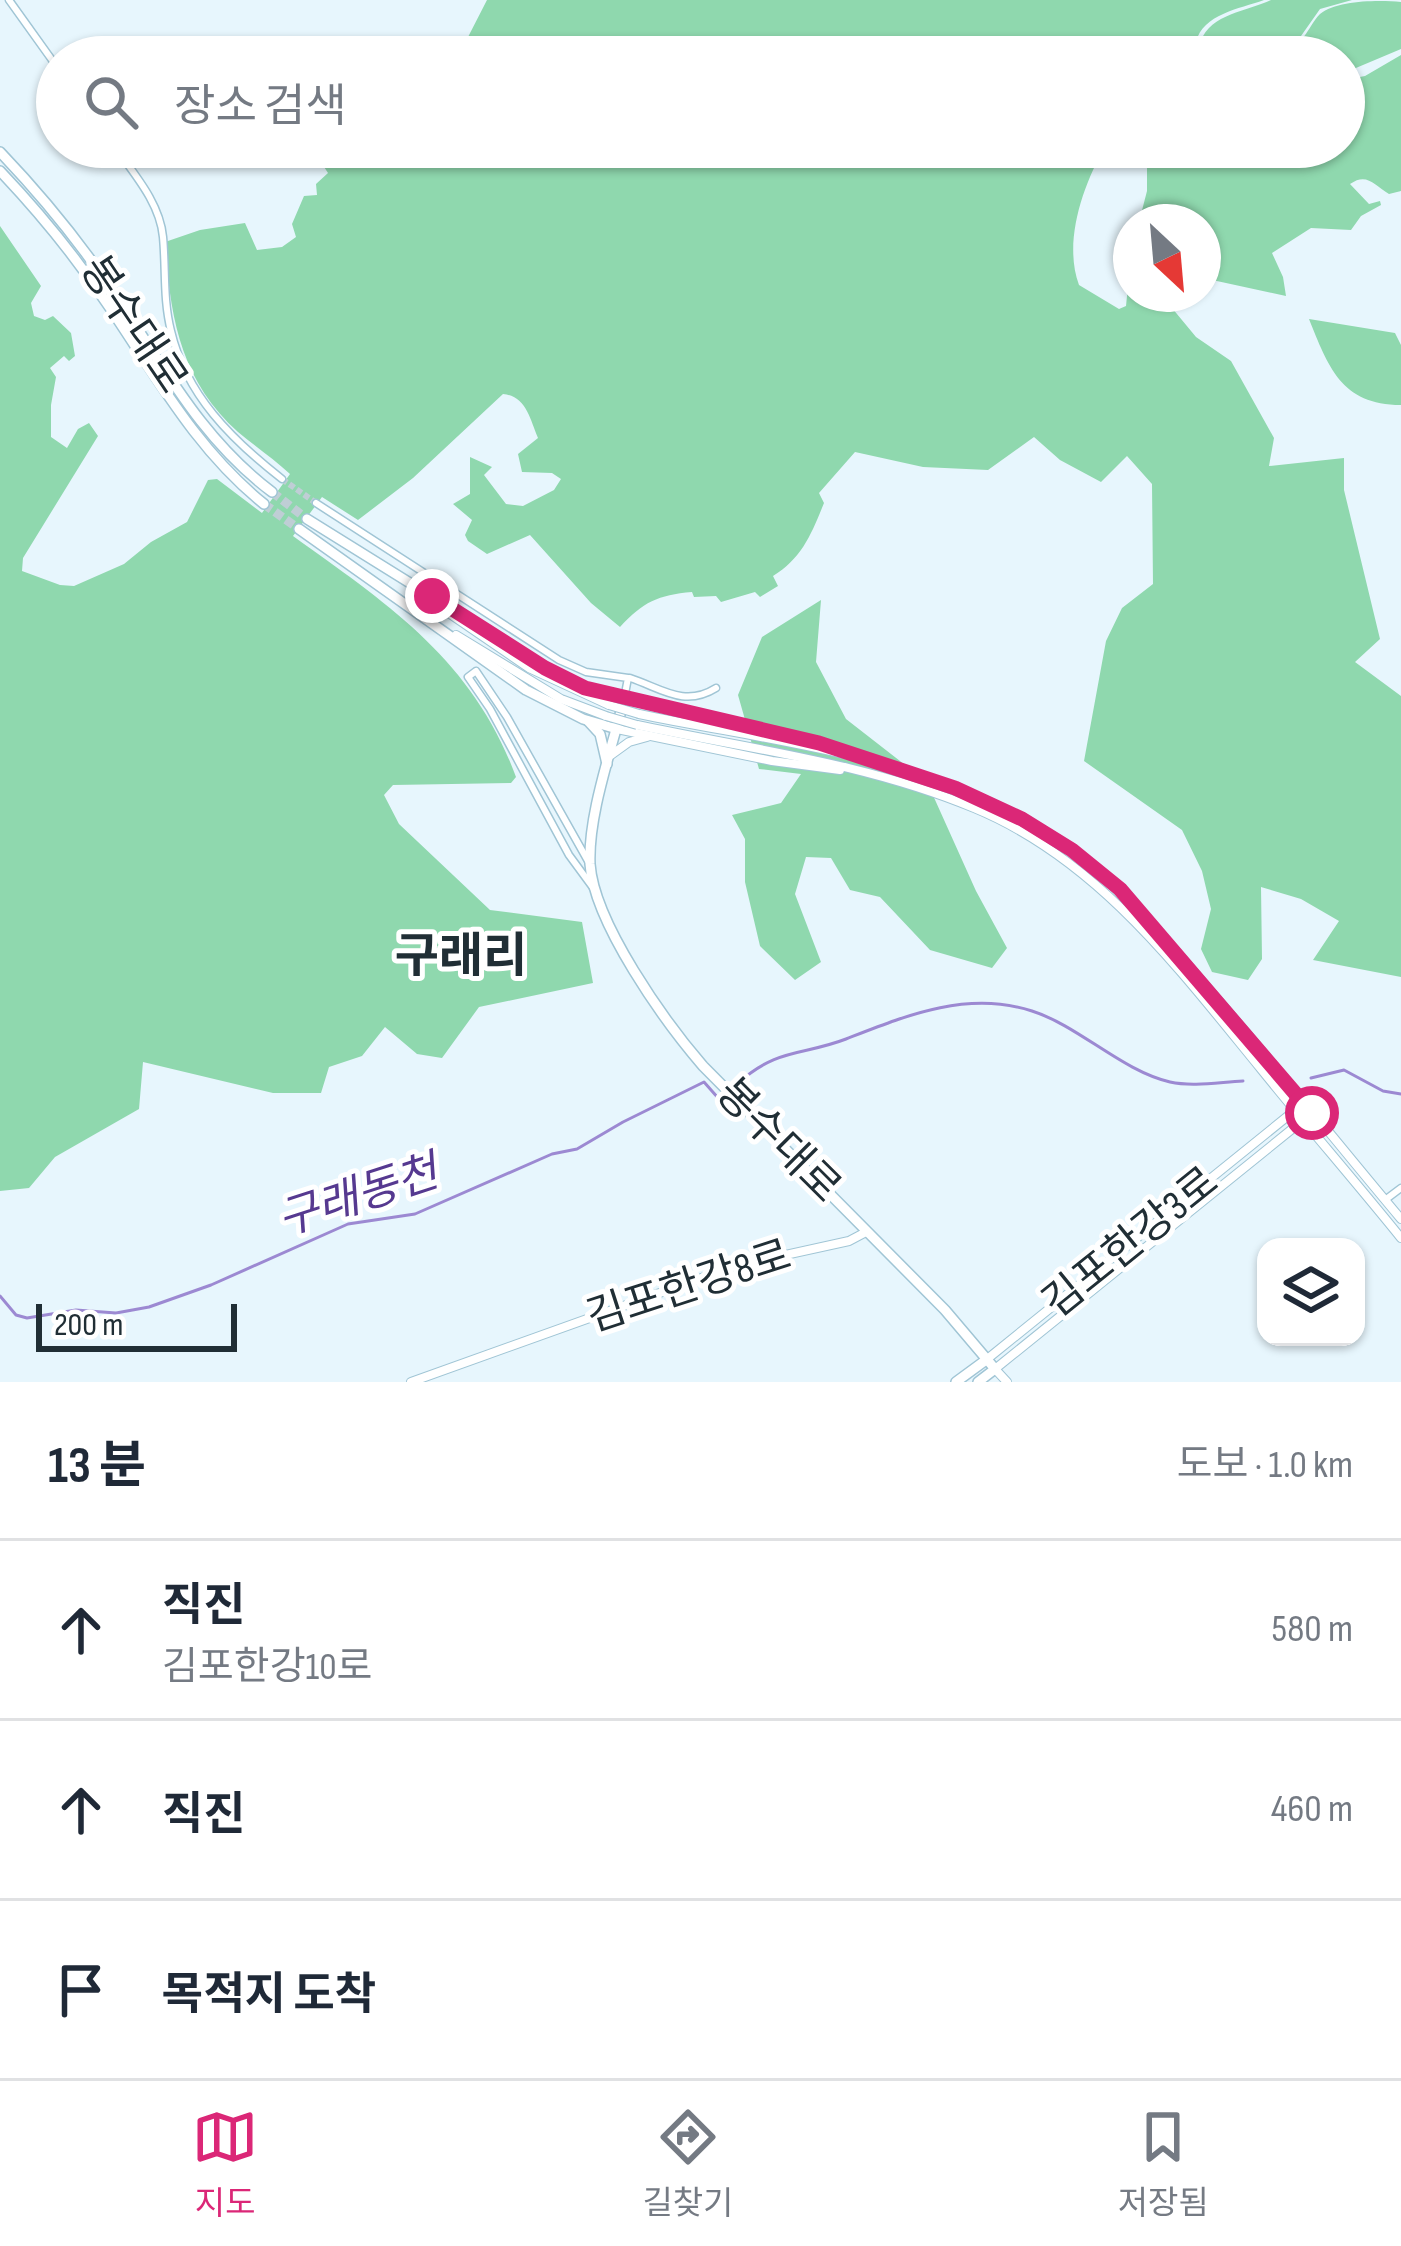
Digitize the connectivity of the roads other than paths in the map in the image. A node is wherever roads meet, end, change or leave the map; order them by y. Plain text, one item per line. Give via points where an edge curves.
1 (9, 0) edge
2 (36, 38) edge
3 (0, 152) edge
4 (128, 168) edge
5 (0, 170) edge
6 (282, 479) tunnel mouth
7 (272, 492) tunnel mouth
8 (316, 502) tunnel mouth
9 (264, 504) tunnel mouth
10 (307, 519) tunnel mouth
11 (299, 529) tunnel mouth
12 (408, 585) junction
13 (419, 612) junction
14 (628, 678) junction
15 (716, 688) dead end
16 (624, 699) junction
17 (583, 718) junction
18 (638, 719) junction
19 (617, 729) junction
20 (649, 736) junction
21 (611, 755) junction
22 (863, 760) junction
23 (608, 769) junction
24 (859, 771) junction
25 (592, 835) junction
26 (572, 836) junction
27 (569, 855) junction
28 (590, 864) junction
29 (594, 889) junction
30 (1304, 1103) junction
31 (1294, 1110) junction
32 (1312, 1113) junction
33 (1303, 1120) junction
34 (1401, 1188) edge
35 (1385, 1200) junction
36 (1401, 1219) edge
37 (866, 1232) junction
38 (1401, 1238) edge
39 (513, 1346) junction
40 (986, 1360) junction
41 (995, 1370) junction
42 (402, 1382) edge
43 (411, 1382) edge
44 (956, 1382) edge
45 (978, 1382) edge
46 (1007, 1382) edge

1 - 2 street
3 - 7 main road, 봉수대로 via 85,252 207,433
4 - 6 street via 157,214 170,327 188,375 228,433
5 - 9 main road, 봉수대로 via 88,278 209,454
8 - 14 street via 559,660
10 - 12 main road
11 - 13 main road
12 - 16 main road via 545,668
12 - 18 street, bridge via 529,668
13 - 17 main road via 526,690
13 - 18 street, bridge via 561,699
14 - 15 street via 682,698
14 - 16 street
16 - 19 main road, 봉수대로
16 - 22 street
17 - 19 main road
17 - 23 main road via 600,734
18 - 22 street
18 - 24 street
19 - 20 street
19 - 21 main road, 봉수대로
20 - 21 street
20 - 24 street
21 - 23 main road, 봉수대로
22 - 30 street via 1004,808 1091,864 1145,915
23 - 25 main road, 봉수대로
24 - 31 street via 977,809 1075,866 1154,941
25 - 26 street
25 - 28 main road, 봉수대로
26 - 27 street, 봉수대로 via 497,700 471,673
26 - 28 street, 봉수대로
27 - 28 street
27 - 29 street, 봉수대로
28 - 29 main road, 봉수대로
29 - 37 main road, 봉수대로 via 667,1024
30 - 31 street, 김포한강3로
30 - 32 street
31 - 33 street
31 - 40 street, 김포한강3로
32 - 33 street, 김포한강3로
32 - 35 street
33 - 38 street
33 - 41 street, 김포한강3로
34 - 35 street
35 - 36 street
37 - 39 street, 김포한강8로 via 735,1266
37 - 40 main road, 봉수대로
39 - 42 street, 김포한강8로
39 - 43 street, 김포한강8로
40 - 41 main road, 봉수대로
40 - 44 main road, 김포한강3로
41 - 45 main road, 김포한강3로
41 - 46 street

